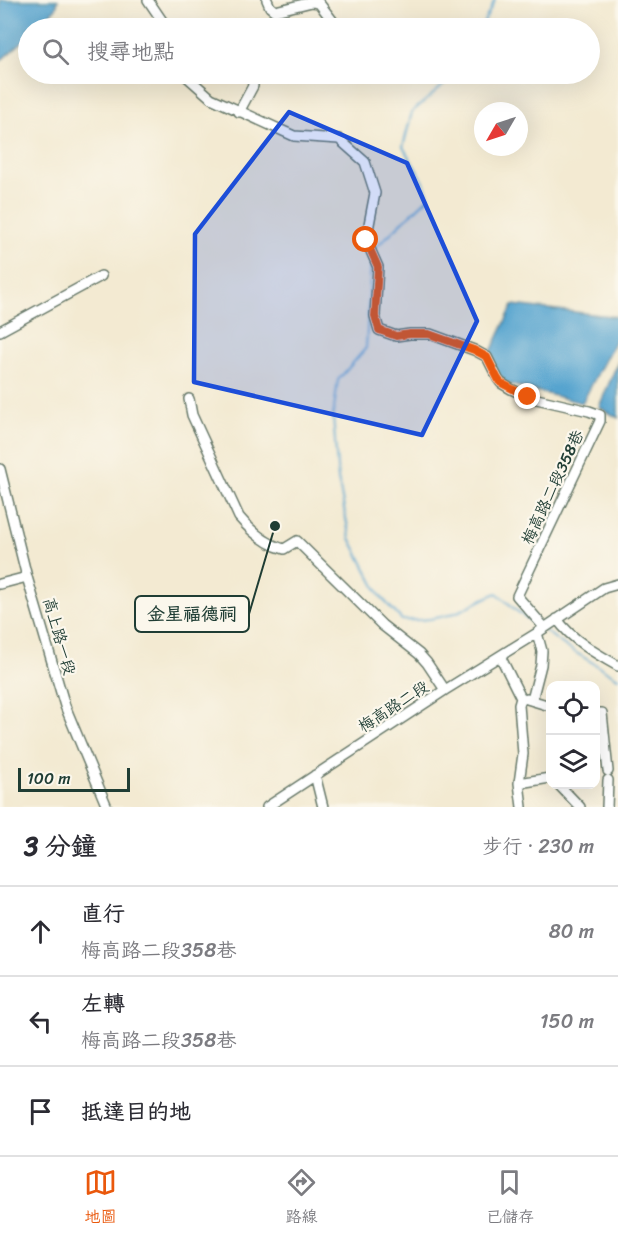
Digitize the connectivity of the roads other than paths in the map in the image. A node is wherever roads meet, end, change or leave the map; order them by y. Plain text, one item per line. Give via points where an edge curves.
1 (267, 0) edge
2 (151, 1) edge
3 (161, 18) edge
4 (330, 18) edge
5 (195, 84) edge
6 (253, 84) edge
7 (239, 112) junction
8 (101, 276) dead end
9 (0, 332) edge
10 (189, 399) dead end
11 (0, 469) edge
12 (27, 577) junction
13 (0, 584) edge
14 (618, 584) edge
15 (556, 619) junction
16 (541, 630) junction
17 (500, 656) junction
18 (618, 666) edge
19 (445, 690) junction
20 (521, 698) junction
21 (532, 700) junction
22 (546, 705) edge
23 (600, 720) edge
24 (315, 775) junction
25 (546, 779) edge
26 (519, 783) junction
27 (563, 789) edge
28 (107, 807) edge
29 (267, 807) edge
30 (323, 807) edge
31 (522, 807) edge
32 (580, 807) edge
33 (607, 807) edge

1 - 4 street via 274,11 319,3
2 - 3 street
5 - 7 street via 211,98
6 - 7 street
7 - 16 street, 梅高路二段358巷 via 294,136 339,139 365,162 375,193 366,240 378,267 375,316 379,330 396,336 429,334 474,350 487,357 498,379 511,389 600,415 517,596
8 - 9 street
10 - 19 street via 192,415 239,517 249,529 278,548 284,549 297,541 382,625 419,654
11 - 12 street, 高上路一段
12 - 13 street
12 - 28 street, 高上路一段 via 65,706
14 - 15 street, 梅高路二段 via 604,588
15 - 16 street, 梅高路二段
15 - 18 street via 584,646
16 - 17 street, 梅高路二段
16 - 21 street via 541,665
17 - 19 street, 梅高路二段
17 - 20 street
19 - 24 street, 梅高路二段
20 - 21 street
20 - 26 street via 523,754
21 - 22 street
23 - 33 street via 608,776
24 - 29 street, 梅高路二段
24 - 30 street
25 - 26 street
26 - 31 street
27 - 32 street

